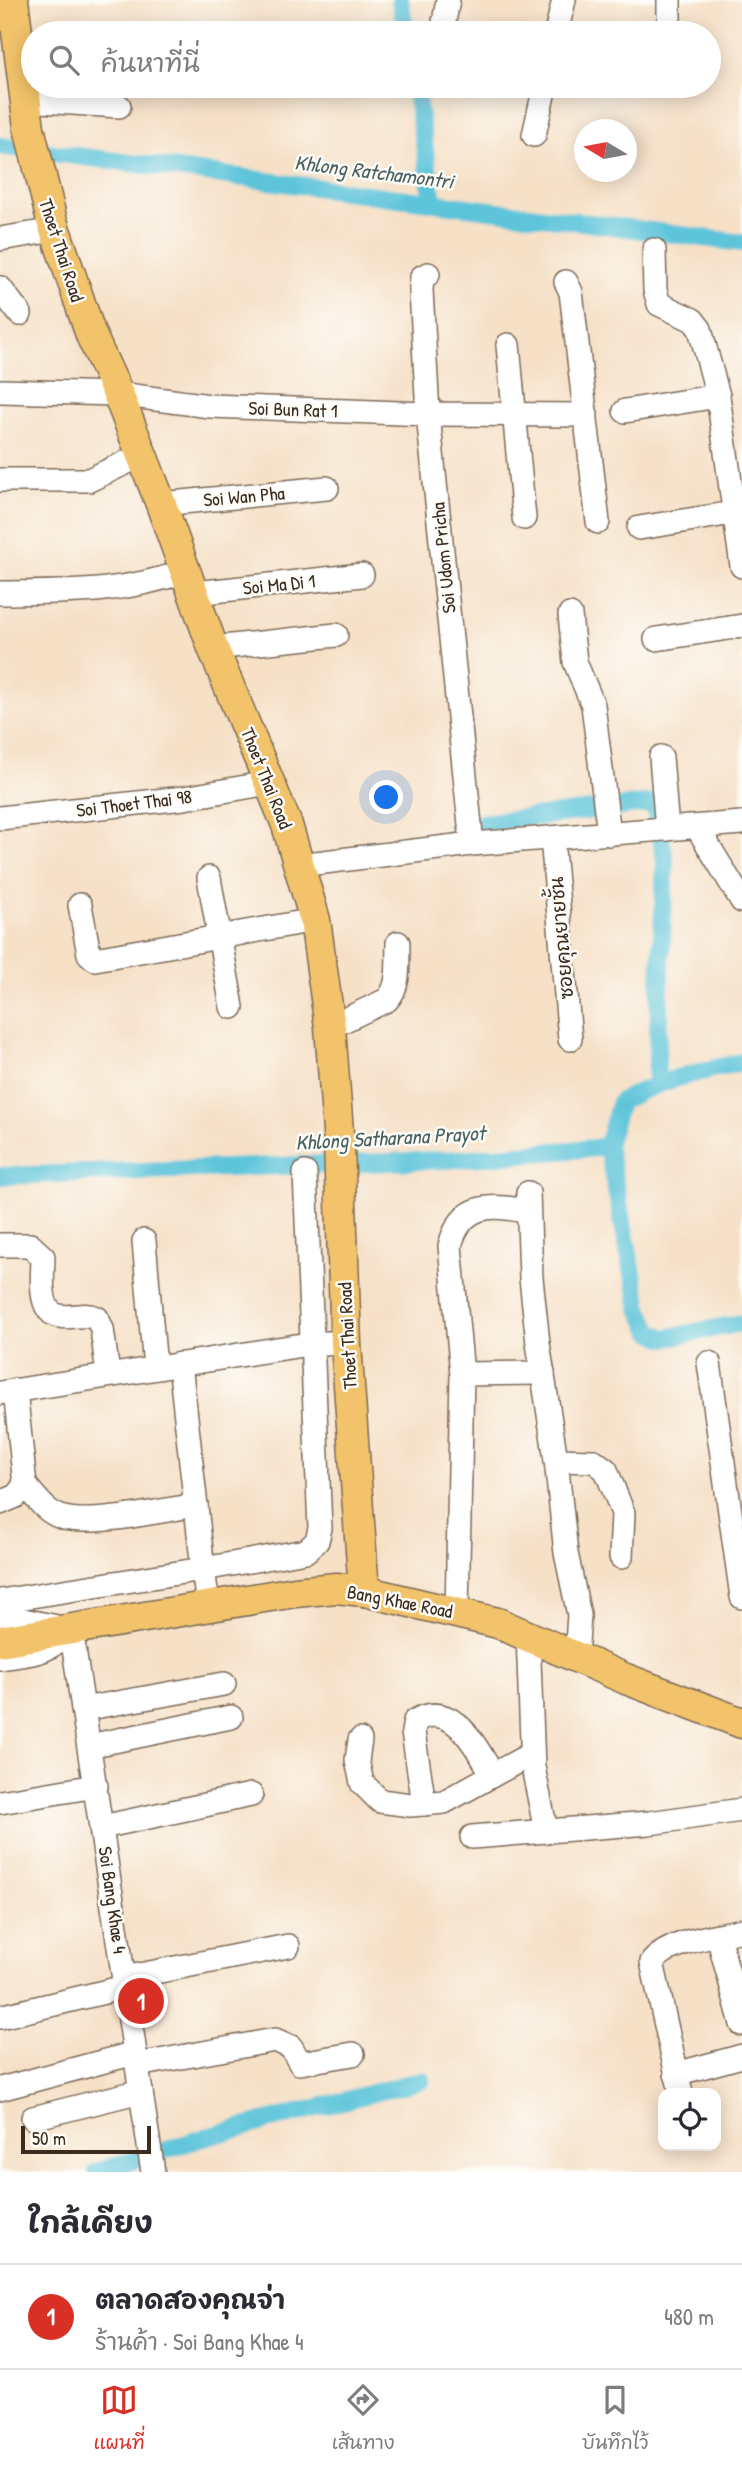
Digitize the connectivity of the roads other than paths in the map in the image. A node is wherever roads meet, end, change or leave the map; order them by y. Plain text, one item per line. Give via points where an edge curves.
1 (13, 0) edge
2 (449, 0) edge
3 (564, 0) edge
4 (669, 0) edge
5 (445, 21) edge
6 (559, 21) edge
7 (668, 21) edge
8 (21, 65) edge
9 (25, 98) edge
10 (542, 98) edge
11 (119, 106) dead end
12 (27, 114) junction
13 (534, 135) dead end
14 (55, 230) junction
15 (0, 239) edge
16 (654, 250) dead end
17 (428, 274) dead end
18 (566, 282) dead end
19 (0, 288) edge
20 (20, 314) dead end
21 (508, 345) dead end
22 (0, 391) edge
23 (118, 394) junction
24 (718, 396) junction
25 (625, 411) dead end
26 (428, 414) junction
27 (513, 414) junction
28 (586, 415) junction
29 (142, 455) junction
30 (0, 480) edge
31 (327, 488) dead end
32 (161, 503) junction
33 (733, 513) junction
34 (524, 519) dead end
35 (598, 522) dead end
36 (639, 528) dead end
37 (742, 566) edge
38 (362, 575) dead end
39 (191, 582) junction
40 (0, 593) edge
41 (570, 615) dead end
42 (742, 626) edge
43 (336, 635) dead end
44 (656, 639) dead end
45 (213, 648) junction
46 (661, 757) dead end
47 (268, 783) junction
48 (0, 818) edge
49 (742, 823) edge
50 (697, 827) junction
51 (667, 829) junction
52 (609, 834) junction
53 (552, 838) junction
54 (472, 844) junction
55 (299, 864) junction
56 (209, 878) dead end
57 (742, 901) edge
58 (80, 905) dead end
59 (315, 920) junction
60 (219, 938) junction
61 (398, 943) dead end
62 (232, 1007) dead end
63 (330, 1027) junction
64 (570, 1039) dead end
65 (305, 1173) dead end
66 (144, 1241) dead end
67 (0, 1245) edge
68 (315, 1343) junction
69 (346, 1344) junction
70 (709, 1363) dead end
71 (180, 1364) junction
72 (155, 1368) junction
73 (543, 1373) junction
74 (108, 1374) junction
75 (462, 1374) junction
76 (8, 1392) edge
77 (732, 1453) edge
78 (556, 1460) junction
79 (24, 1485) junction
80 (0, 1503) edge
81 (196, 1506) junction
82 (739, 1553) edge
83 (621, 1557) dead end
84 (203, 1569) junction
85 (364, 1591) junction
86 (742, 1597) edge
87 (0, 1601) edge
88 (208, 1605) junction
89 (457, 1612) junction
90 (71, 1629) junction
91 (528, 1634) junction
92 (4, 1640) edge
93 (576, 1657) junction
94 (224, 1684) dead end
95 (83, 1709) junction
96 (231, 1717) dead end
97 (742, 1723) edge
98 (360, 1740) dead end
99 (89, 1746) junction
100 (531, 1754) junction
101 (492, 1773) junction
102 (96, 1786) junction
103 (251, 1795) dead end
104 (0, 1802) edge
105 (424, 1804) junction
106 (742, 1810) edge
107 (102, 1827) junction
108 (546, 1831) junction
109 (472, 1837) dead end
110 (742, 1930) edge
111 (718, 1936) junction
112 (288, 1946) dead end
113 (125, 1983) junction
114 (0, 2017) edge
115 (742, 2024) edge
116 (353, 2054) dead end
117 (742, 2056) edge
118 (136, 2059) junction
119 (678, 2084) edge
120 (0, 2089) edge
121 (141, 2091) junction
122 (33, 2118) dead end
123 (153, 2172) edge

1 - 8 main road, Thoet Thai Road
2 - 5 street
3 - 6 street
4 - 7 street
9 - 12 main road, Thoet Thai Road
10 - 13 street
11 - 12 street
12 - 14 main road, Thoet Thai Road via 35,163
14 - 15 street
14 - 23 main road, Thoet Thai Road via 91,335
16 - 24 street via 659,304 693,320 700,329
17 - 26 street, Soi Udom Pricha via 422,277 421,290
18 - 28 street
19 - 20 street
21 - 27 street
22 - 23 street, Soi Bun Rat 1
23 - 26 street, Soi Bun Rat 1 via 210,406
23 - 29 main road, Thoet Thai Road
24 - 25 street
24 - 33 street
26 - 27 street, Soi Bun Rat 1
26 - 54 street, Soi Udom Pricha
27 - 28 street, Soi Bun Rat 1
27 - 34 street
28 - 35 street
29 - 30 street via 89,480
29 - 32 main road, Thoet Thai Road
31 - 32 street, Soi Wan Pha
32 - 39 main road, Thoet Thai Road
33 - 36 street
33 - 37 street
38 - 39 street, Soi Ma Di 1
39 - 40 street, Soi Ma Di 1 via 110,591
39 - 45 main road, Thoet Thai Road
41 - 52 street via 575,662 593,705
42 - 44 street
43 - 45 street
45 - 47 main road, Thoet Thai Road
46 - 51 street
47 - 48 street, Soi Thoet Thai 98 via 174,799
47 - 55 main road, Thoet Thai Road
49 - 50 street
50 - 51 street
50 - 57 street
51 - 52 street
52 - 53 street
53 - 54 street
53 - 64 street, ซอยคุณยายชั้น
54 - 55 street
55 - 59 main road, Thoet Thai Road
56 - 60 street
58 - 60 street via 89,954 95,960
59 - 60 street
59 - 63 main road, Thoet Thai Road
60 - 62 street
61 - 63 street via 392,995
63 - 69 main road, Thoet Thai Road
65 - 68 street
66 - 72 street
67 - 74 street via 30,1245 43,1257 44,1304 50,1312 59,1317 88,1314 97,1318
68 - 69 street
68 - 71 street
68 - 84 street via 317,1541 306,1551
69 - 85 main road, Thoet Thai Road
70 - 77 street
71 - 72 street
71 - 81 street
72 - 74 street
73 - 75 street
73 - 75 street via 531,1278 528,1202 488,1206 464,1217 454,1229 450,1246
73 - 78 street
74 - 76 street
75 - 89 street
76 - 79 street
77 - 82 street
78 - 83 street via 594,1461 606,1470 623,1513
78 - 93 street via 566,1553 579,1615
79 - 80 street via 16,1496
79 - 81 street via 47,1510 82,1521
81 - 84 street
82 - 86 street
84 - 87 street
84 - 88 street
85 - 88 main road, Bang Khae Road via 336,1588
85 - 89 main road, Bang Khae Road
88 - 90 main road, Bang Khae Road
89 - 91 main road, Bang Khae Road
90 - 92 main road, Bang Khae Road
90 - 95 street, Soi Bang Khae 4
91 - 93 main road, Bang Khae Road
91 - 100 street
93 - 97 main road, Bang Khae Road
94 - 95 street
95 - 99 street, Soi Bang Khae 4
96 - 99 street
98 - 105 street via 357,1760 362,1783 380,1801
99 - 102 street, Soi Bang Khae 4
100 - 101 street
100 - 108 street
101 - 105 street via 444,1802
101 - 105 street via 465,1730 445,1716 426,1715 415,1721 413,1732
102 - 104 street
102 - 107 street, Soi Bang Khae 4
103 - 107 street
106 - 108 street
107 - 113 street, Soi Bang Khae 4
108 - 109 street
110 - 111 street
111 - 115 street
111 - 119 street via 675,1947 652,1962
112 - 113 street
113 - 114 street
113 - 118 street, Soi Bang Khae 4
116 - 118 street via 300,2063 291,2047 275,2040
117 - 119 street
118 - 120 street
118 - 121 street, Soi Bang Khae 4
121 - 122 street
121 - 123 street, Soi Bang Khae 4

